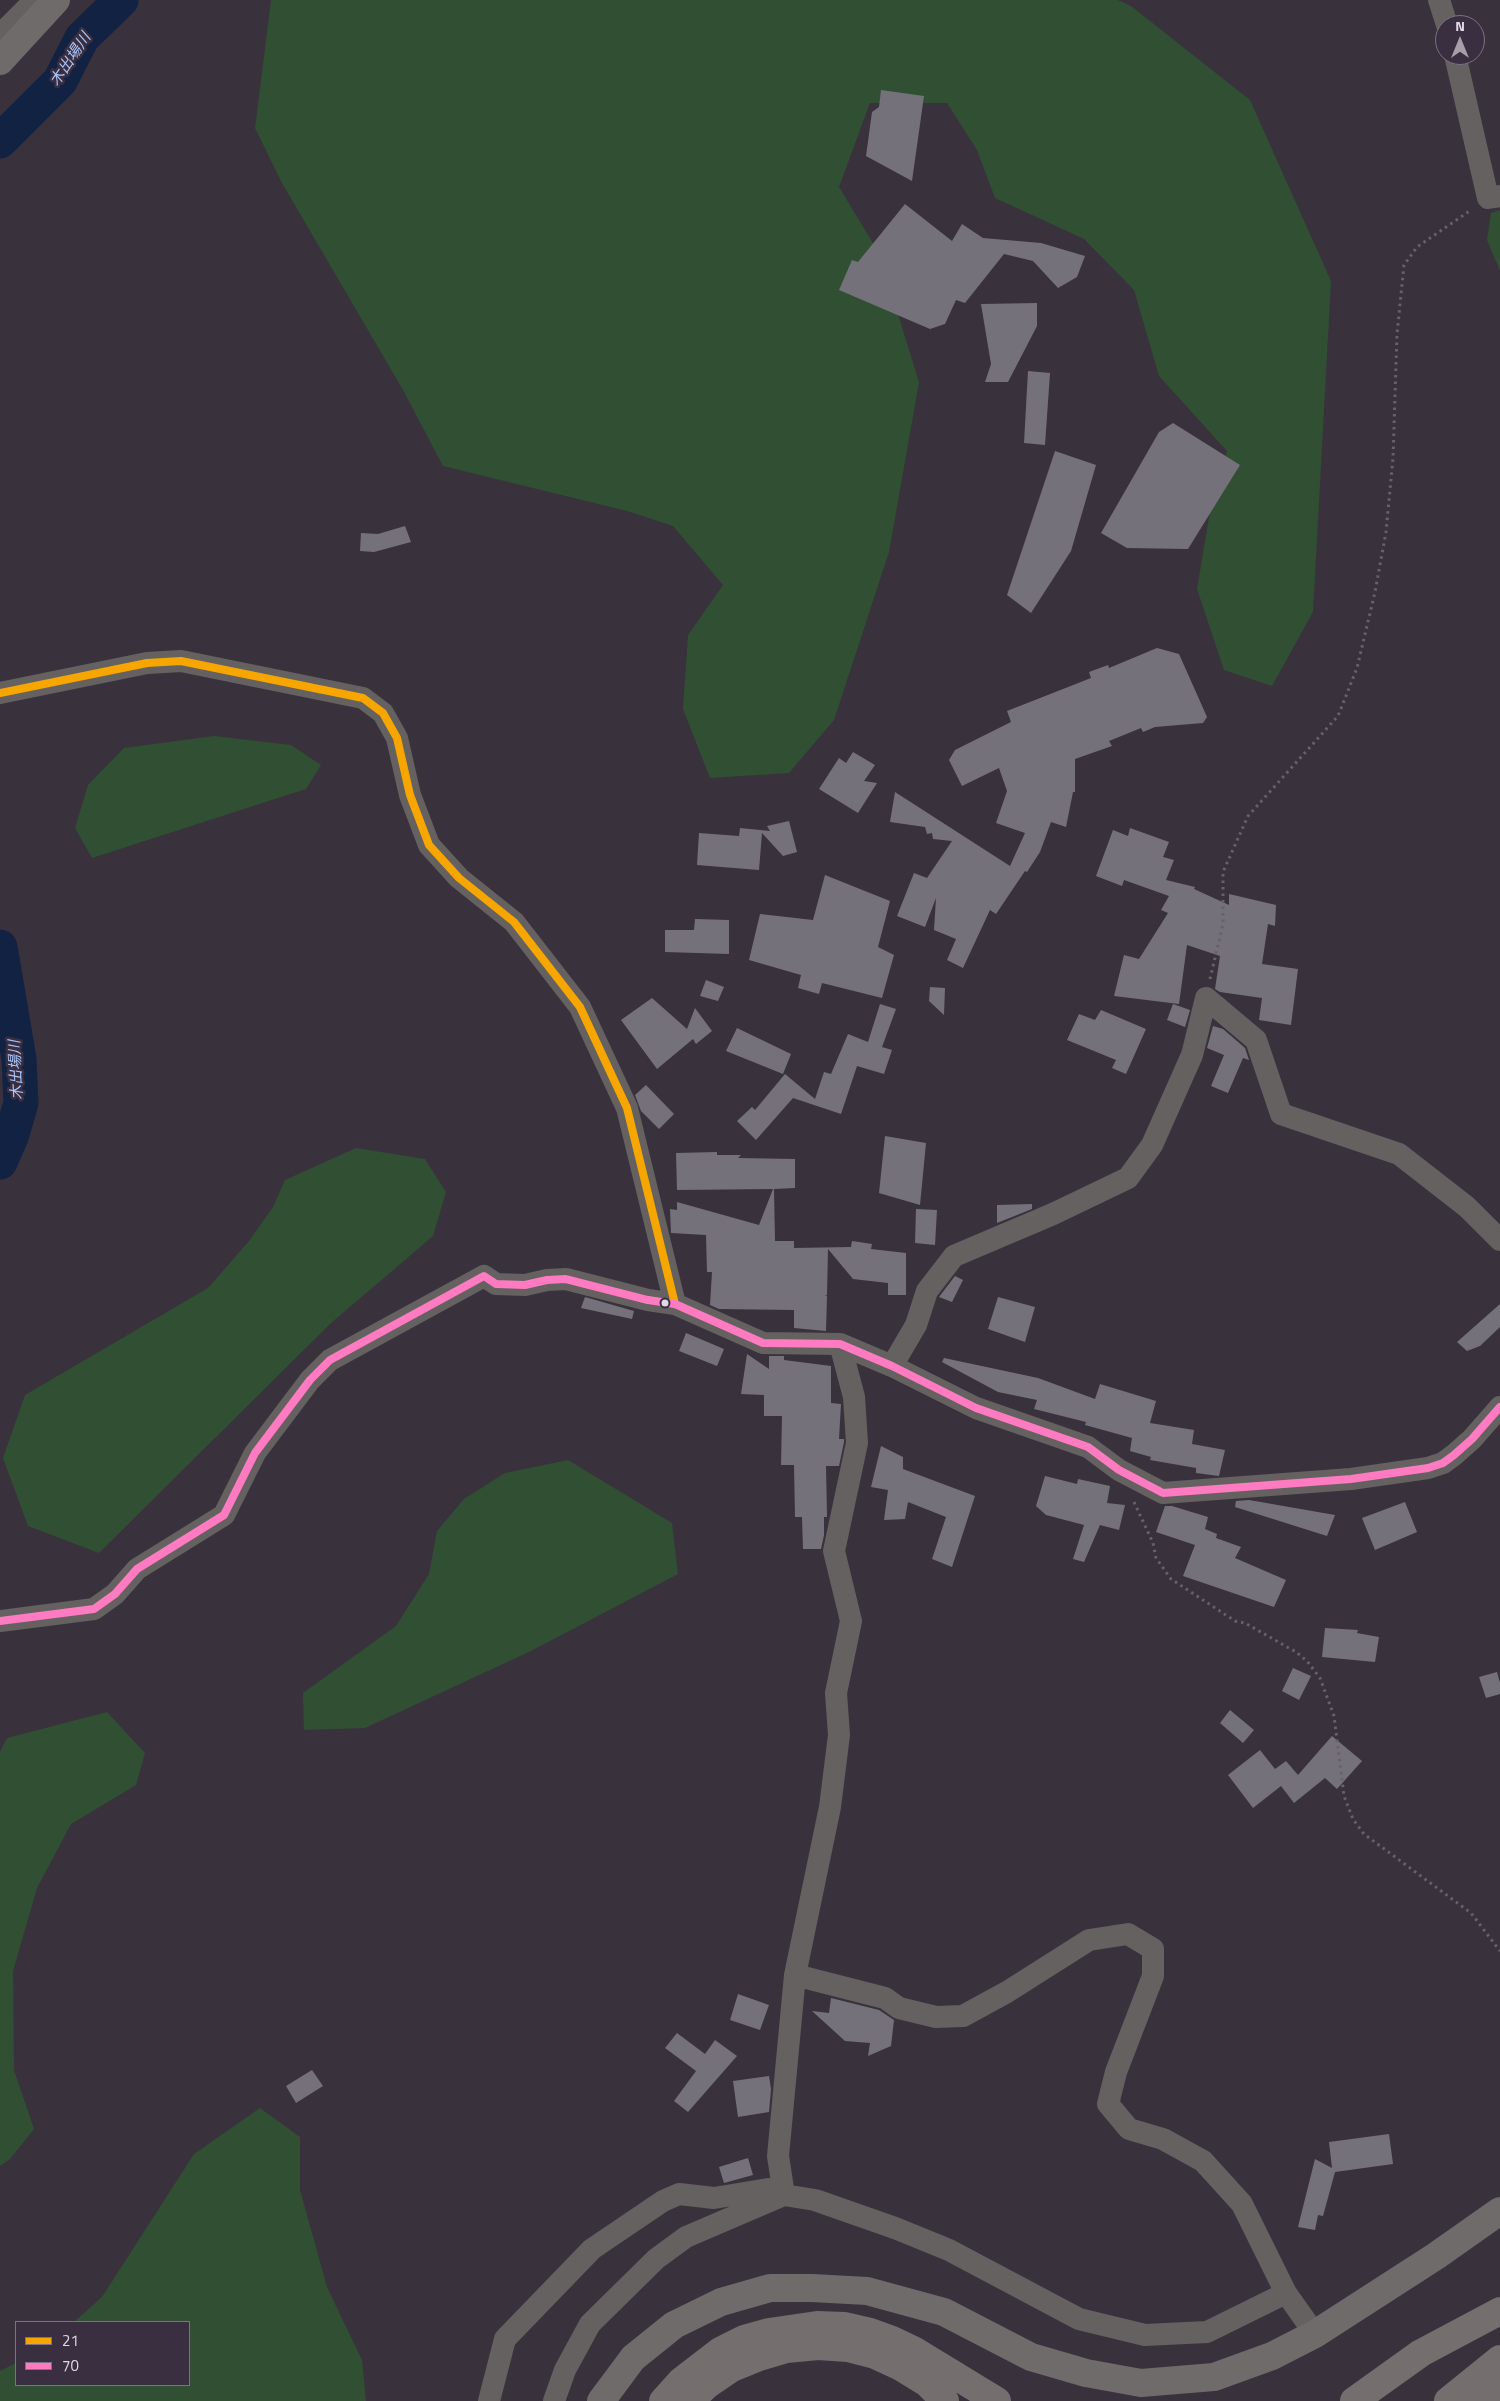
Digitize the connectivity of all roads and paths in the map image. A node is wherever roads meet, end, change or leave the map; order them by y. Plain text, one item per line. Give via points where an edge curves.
1 (35, 0) edge
2 (56, 0) edge
3 (1439, 0) edge
4 (1444, 15) edge
5 (0, 35) edge
6 (0, 61) edge
7 (1457, 65) edge
8 (1494, 197) edge
9 (0, 693) edge
10 (1206, 998) junction
11 (1500, 1240) edge
12 (675, 1304) junction
13 (840, 1344) junction
14 (892, 1366) junction
15 (1500, 1407) edge
16 (1119, 1470) junction
17 (0, 1621) edge
18 (1500, 1951) edge
19 (795, 1975) junction
20 (784, 2195) junction
21 (1500, 2211) edge
22 (1286, 2293) junction
23 (1500, 2312) edge
24 (1315, 2334) junction
25 (1500, 2359) edge
26 (1500, 2387) edge
27 (489, 2401) edge
28 (554, 2401) edge
29 (601, 2401) edge
30 (663, 2401) edge
31 (690, 2401) edge
32 (945, 2401) edge
33 (997, 2401) edge
34 (1354, 2401) edge
35 (1388, 2401) edge
36 (1448, 2401) edge
37 (1484, 2401) edge

1 - 5 street
2 - 6 street
3 - 4 street
7 - 8 street
8 - 10 path via 1417,247 1404,265 1386,532 1357,668 1338,716 1248,816 1223,872 1223,924
9 - 12 street via 147,663 181,661 362,698 383,713 396,738 410,794 429,845 459,878 514,922 580,1007 627,1108
10 - 11 street via 1256,1040 1281,1114 1399,1154 1467,1207
10 - 14 street via 1192,1055 1152,1145 1128,1178 954,1256 927,1291 916,1325
12 - 13 street via 763,1342
12 - 17 street via 566,1279 525,1285 496,1284 484,1276 330,1360 310,1380 255,1453 224,1515 137,1569 115,1594 94,1609
13 - 14 street
13 - 19 street via 854,1397 857,1443 834,1551 851,1621 836,1694 840,1735 830,1807
14 - 16 street via 976,1408 1088,1447
15 - 16 street via 1454,1455 1428,1468 1351,1479 1163,1493
16 - 18 path via 1153,1543 1156,1558 1171,1578 1235,1621 1245,1623 1296,1652 1320,1678 1334,1716 1344,1796 1353,1819 1364,1834 1471,1913
19 - 20 street via 778,2156
19 - 22 street via 885,1998 899,2008 936,2017 963,2016 1089,1940 1128,1934 1153,1949 1153,1976 1116,2072 1108,2104 1129,2128 1163,2139 1203,2161 1242,2204
20 - 22 street via 816,2200 895,2228 949,2250 1079,2319 1145,2336 1207,2332
20 - 27 street via 768,2189 714,2198 679,2194 663,2201 592,2249 505,2339
20 - 28 street via 686,2237 656,2259 590,2324 565,2370
21 - 24 street
22 - 24 street
23 - 34 highway via 1422,2353
23 - 35 highway
24 - 29 street via 1272,2356 1214,2377 1141,2383 1086,2373 1031,2357 944,2312 867,2291 770,2288 721,2302 674,2325 633,2358
25 - 36 highway
26 - 37 highway
30 - 33 highway via 681,2381 720,2351 744,2339 817,2325 844,2326 892,2340
31 - 32 highway via 732,2368 786,2349 818,2346 848,2348 892,2363 927,2383

